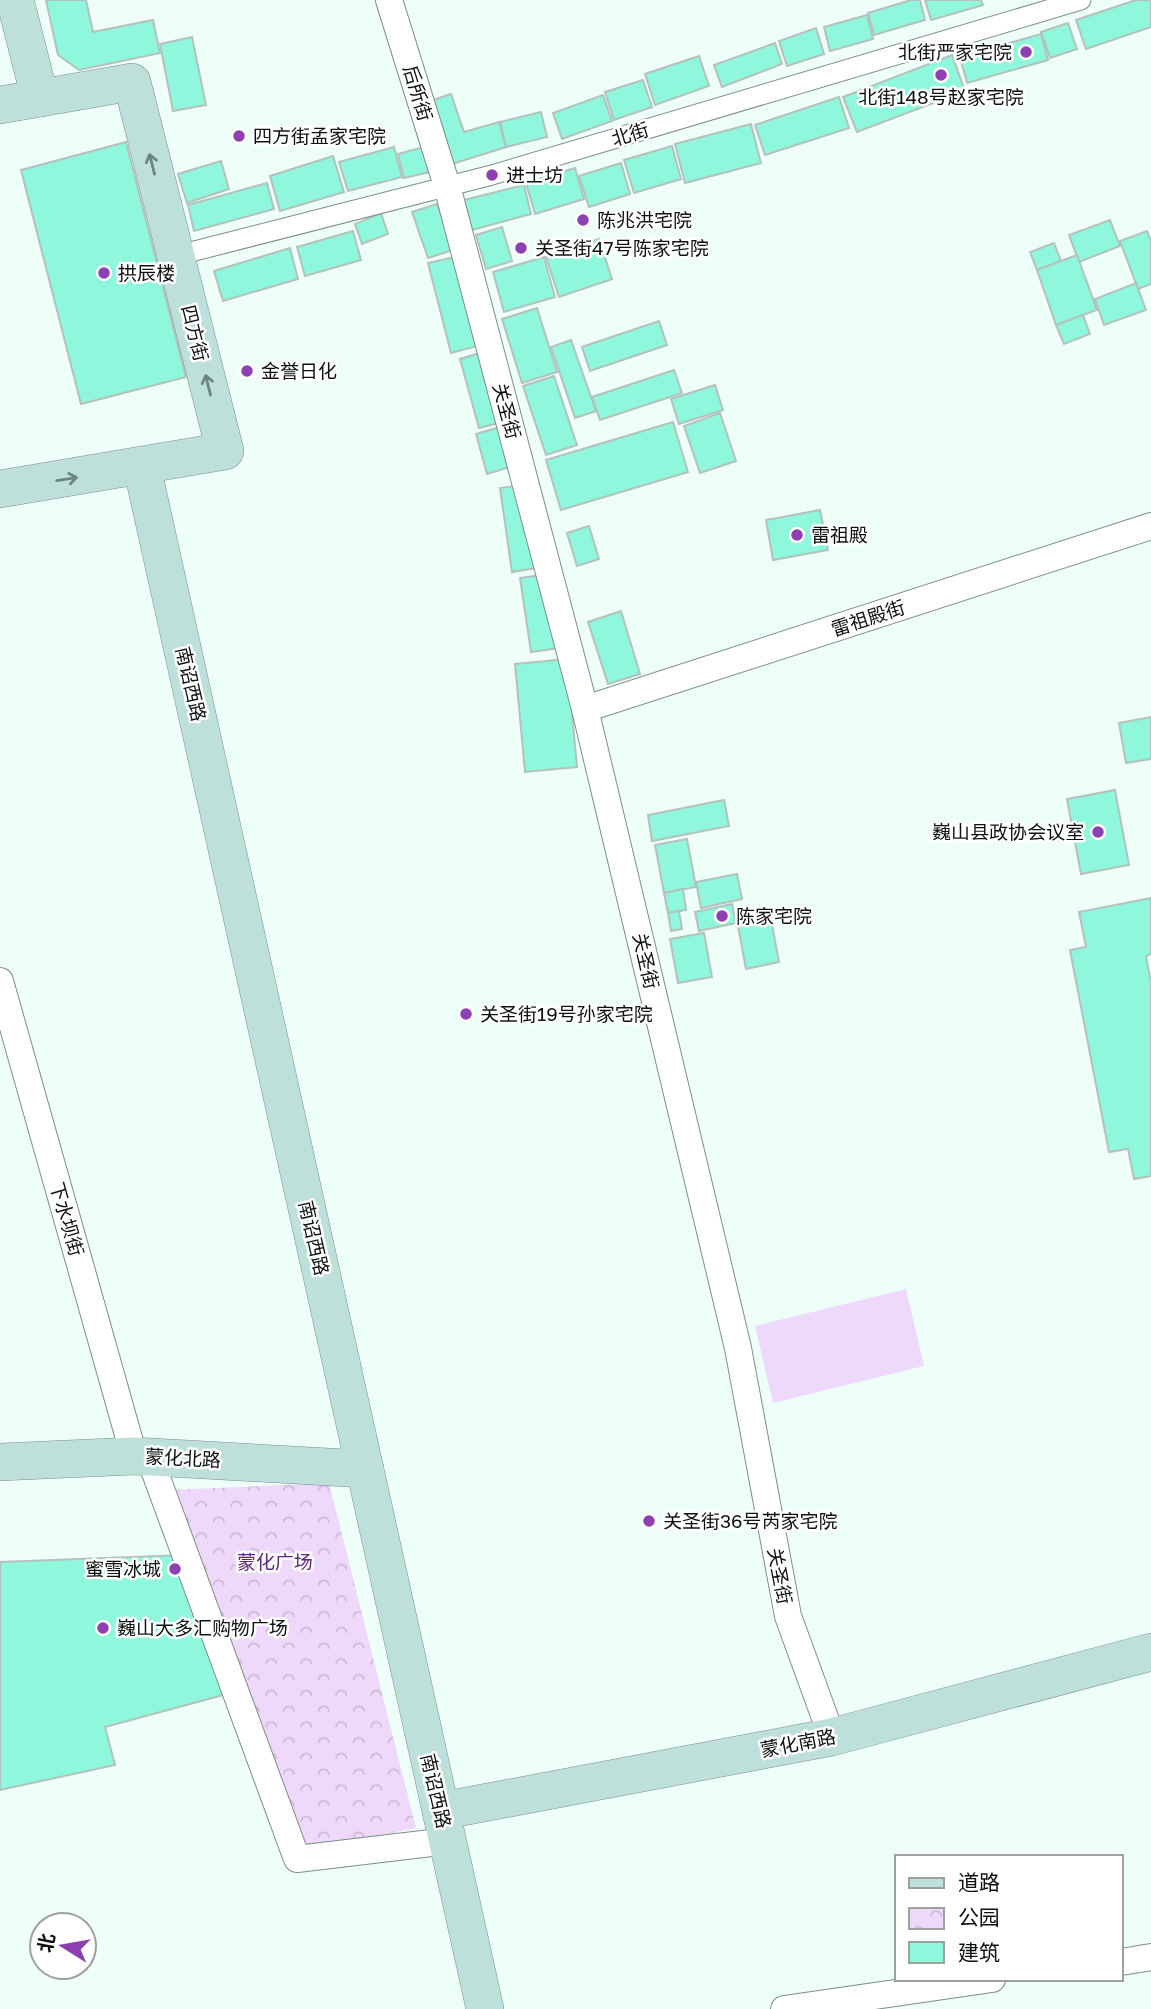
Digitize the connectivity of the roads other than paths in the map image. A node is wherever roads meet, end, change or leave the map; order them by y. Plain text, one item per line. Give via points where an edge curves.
1 (15, 0) edge
2 (389, 0) edge
3 (1081, 0) edge
4 (40, 99) junction
5 (0, 105) edge
6 (447, 186) junction
7 (175, 256) junction
8 (142, 467) junction
9 (0, 489) edge
10 (1151, 526) edge
11 (585, 709) junction
12 (0, 981) edge
13 (142, 1456) junction
14 (0, 1462) edge
15 (365, 1469) junction
16 (1151, 1652) edge
17 (832, 1737) junction
18 (444, 1826) junction
19 (1151, 1957) edge
20 (1123, 1962) edge
21 (978, 1981) edge
22 (485, 2009) edge
23 (784, 2009) edge

1 - 4 main road
2 - 6 street, 后所街
3 - 6 street, 北街
4 - 5 main road, 四方街
7 -> 4 main road, 四方街 via 132,82
6 - 7 street, 北街
6 - 11 street, 关圣街
8 -> 7 main road, 四方街 via 225,451
9 -> 8 main road, 四方街
8 - 15 main road, 南诏西路
10 - 11 street, 雷祖殿街
11 - 17 street, 关圣街 via 738,1348 788,1616
12 - 13 street, 下水坝街
13 - 14 main road, 蒙化北路
13 - 15 main road, 蒙化北路
13 - 18 street, 下水坝街 via 297,1859
15 - 18 main road, 南诏西路
16 - 17 main road, 蒙化南路
17 - 18 main road, 蒙化南路
18 - 22 main road, 南诏西路
19 - 20 street
21 - 23 street

